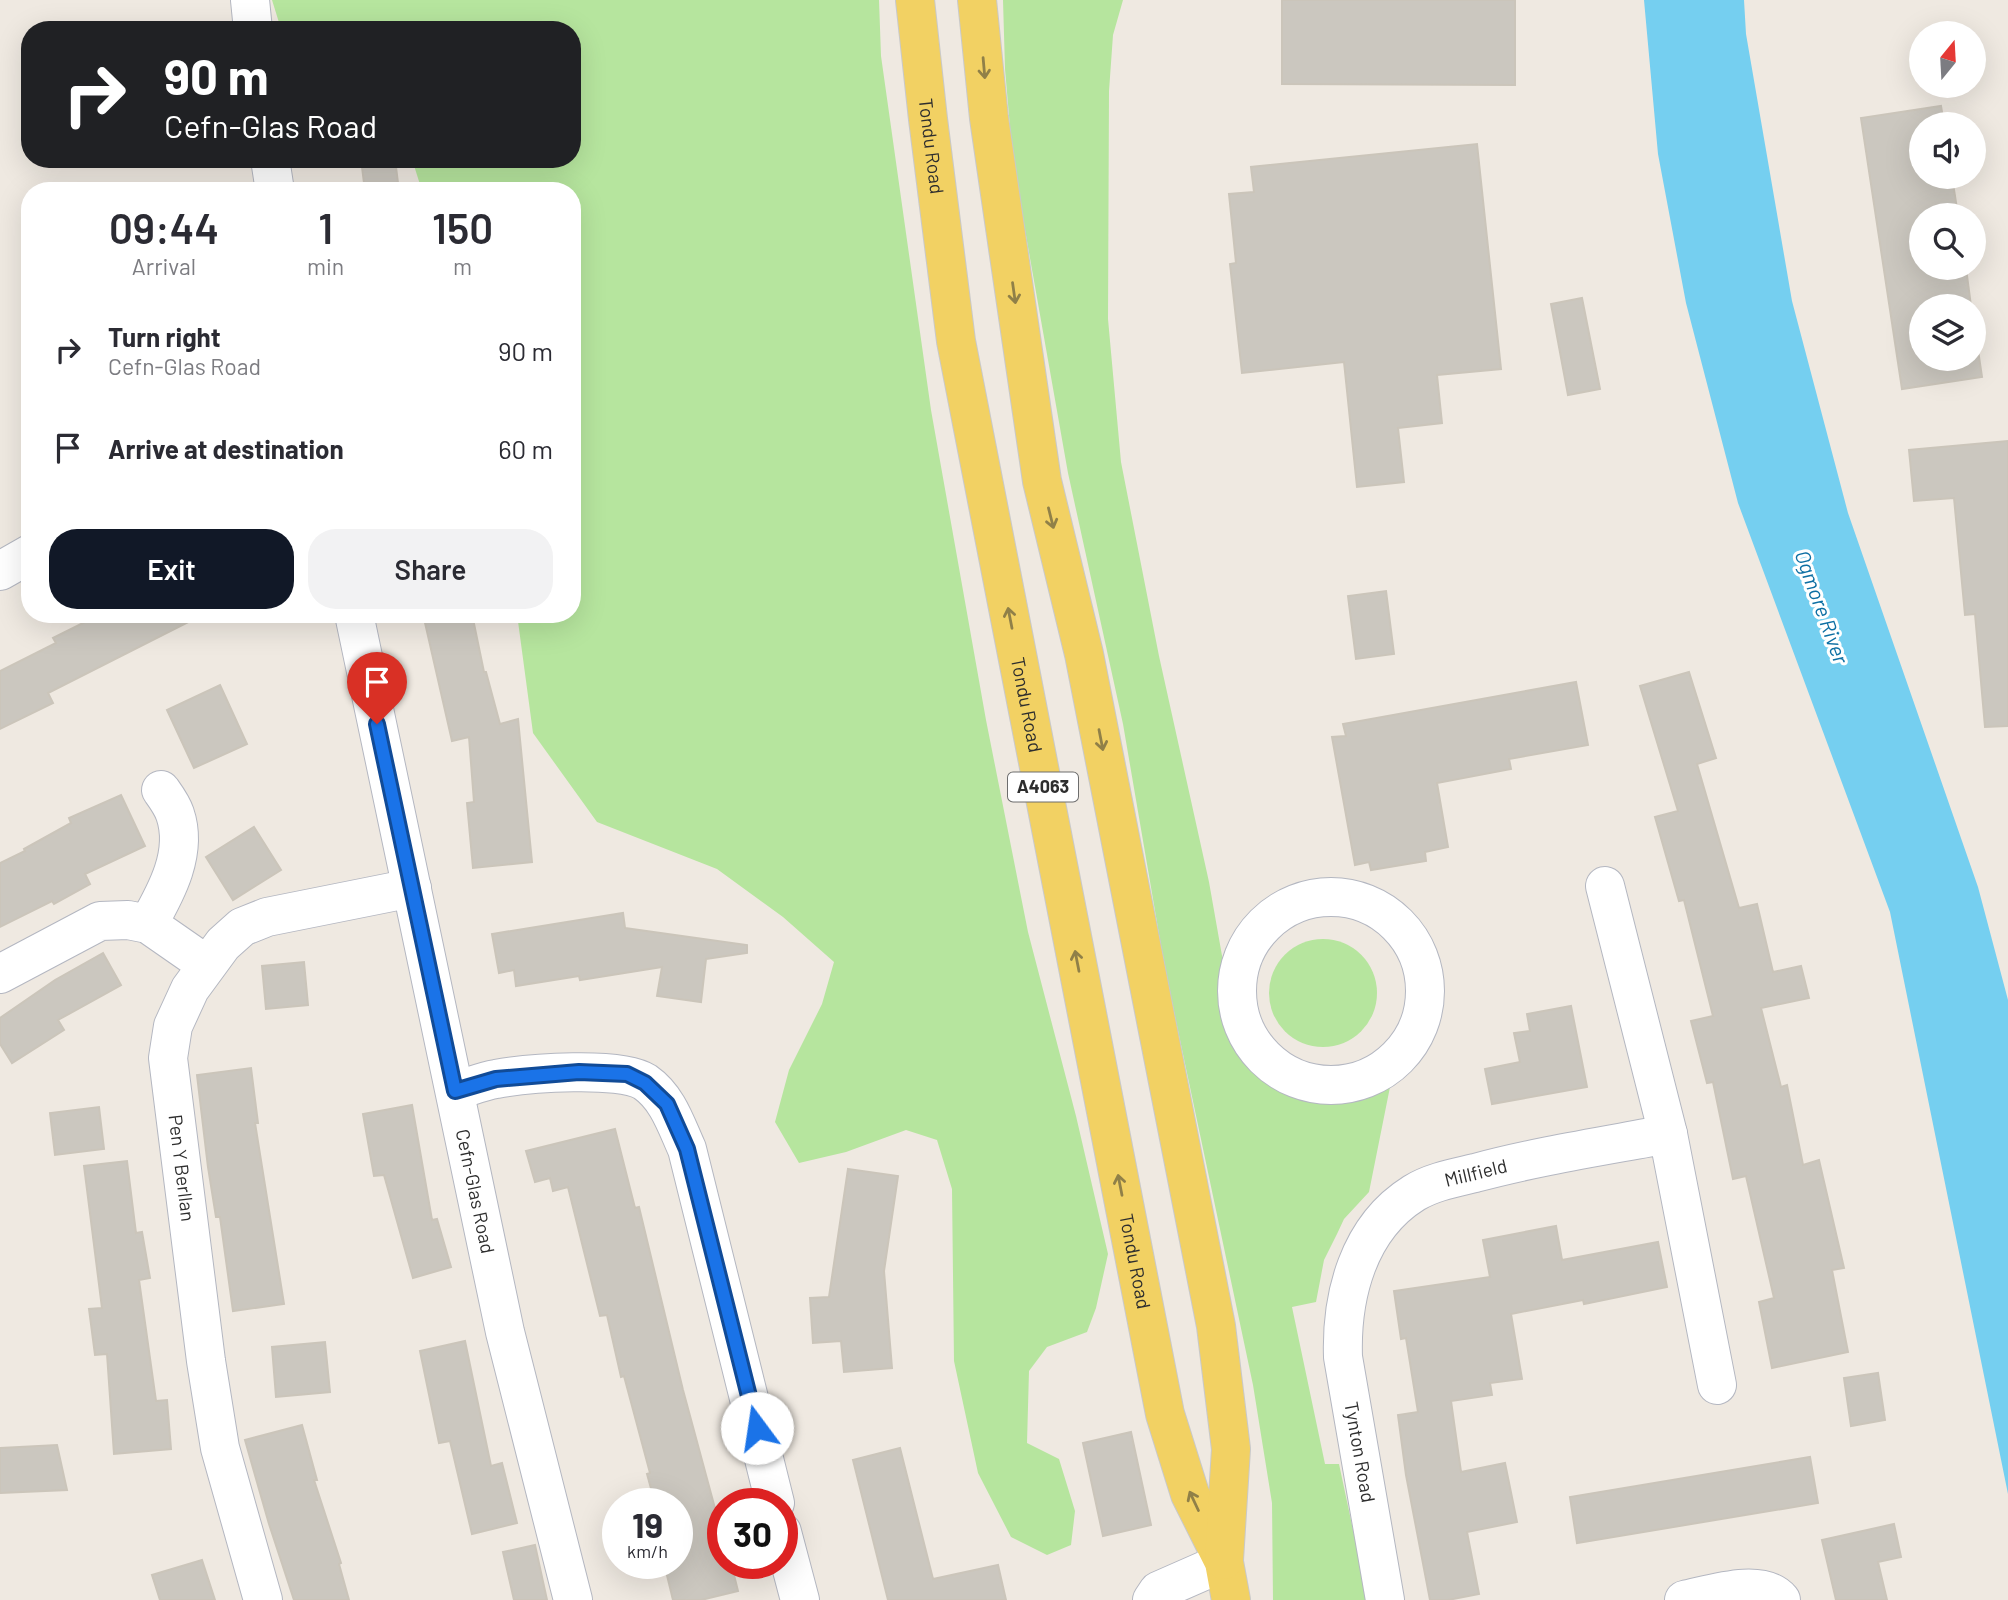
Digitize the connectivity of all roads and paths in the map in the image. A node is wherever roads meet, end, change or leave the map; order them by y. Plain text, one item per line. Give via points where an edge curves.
1 (250, 0) edge
2 (915, 0) edge
3 (977, 0) edge
4 (252, 21) edge
5 (21, 559) edge
6 (0, 571) edge
7 (356, 623) edge
8 (161, 790) dead end
9 (1605, 887) dead end
10 (412, 888) junction
11 (1299, 901) joint
12 (148, 924) junction
13 (207, 965) junction
14 (0, 974) edge
15 (455, 1091) junction
16 (1668, 1134) junction
17 (1347, 1304) joint
18 (1717, 1385) dead end
19 (771, 1488) edge
20 (1224, 1562) junction
21 (794, 1579) edge
22 (263, 1600) edge
23 (573, 1600) edge
24 (800, 1600) edge
25 (1152, 1600) edge
26 (1231, 1600) edge
27 (1385, 1600) edge
28 (1684, 1600) edge
29 (1780, 1600) edge

1 - 4 street
20 -> 2 main road, Tondu Road / A4063 via 1189,1494 1164,1414 956,341
3 -> 20 main road, Tondu Road / A4063 via 989,118 1042,481 1087,668 1216,1326 1231,1449
5 - 6 street
7 - 10 street, Cefn-Glas Road
8 - 12 street via 175,813 180,843 163,898
9 - 16 street
10 - 13 street, Pen Y Berllan via 267,917 242,927
10 - 15 street, Cefn-Glas Road
11 - 11 street via 1332,895 1380,909 1405,931 1424,968 1426,1000 1415,1037 1394,1063 1369,1078 1336,1086 1299,1080 1270,1064 1242,1024 1236,991 1242,959 1251,940 1273,916
12 - 13 street
12 - 14 street via 100,921
13 - 22 street, Pen Y Berllan via 173,1026 169,1058 220,1448
15 - 19 street via 496,1079 579,1072 627,1074 645,1083 667,1104 687,1149
15 - 23 street, Cefn-Glas Road via 505,1332
16 - 17 street, Millfield via 1519,1161 1413,1194 1371,1234 1357,1261
16 - 18 street
17 - 27 street, Tynton Road via 1343,1357
20 - 25 street via 1158,1591
20 - 26 main road, Tondu Road / A4063
21 - 24 street
28 - 29 street via 1747,1588 1765,1589

